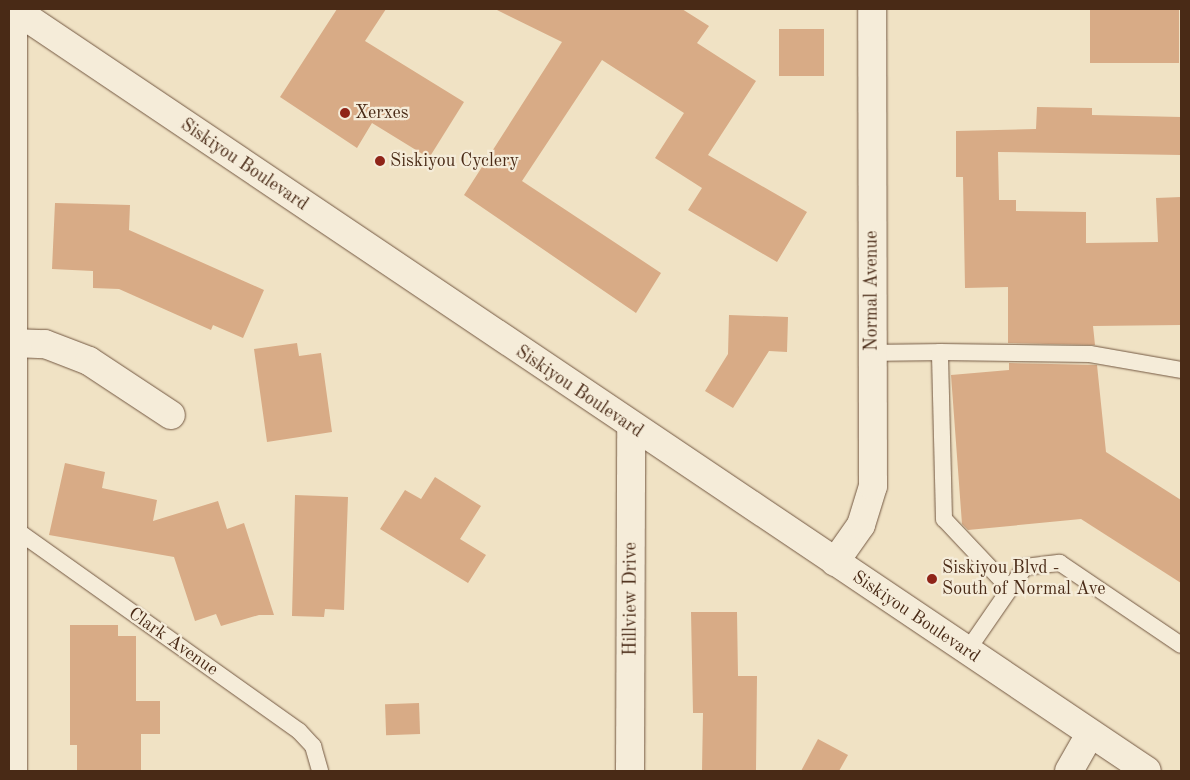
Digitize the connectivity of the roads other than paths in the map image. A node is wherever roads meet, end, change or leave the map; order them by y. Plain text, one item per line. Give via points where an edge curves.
1 (13, 9) edge
2 (872, 9) edge
3 (12, 343) junction
4 (940, 352) junction
5 (872, 353) junction
6 (1181, 370) edge
7 (171, 415) dead end
8 (632, 427) junction
9 (10, 526) edge
10 (835, 562) junction
11 (1010, 589) junction
12 (10, 614) edge
13 (1181, 645) edge
14 (968, 651) junction
15 (1090, 734) junction
16 (13, 771) edge
17 (320, 771) edge
18 (630, 771) edge
19 (1068, 771) edge
20 (1147, 771) edge

1 - 3 street
1 - 8 street, Siskiyou Boulevard
2 - 5 street, Normal Avenue
3 - 7 street via 45,344 89,361
3 - 9 street
4 - 5 lane
4 - 6 lane via 1090,354
4 - 11 lane via 944,519
5 - 10 street, Normal Avenue via 871,502 862,525
8 - 10 street, Siskiyou Boulevard
8 - 18 street, Hillview Drive
9 - 12 street
9 - 17 lane, Clark Avenue via 299,731 313,746
10 - 14 street, Siskiyou Boulevard
11 - 13 lane via 1026,567 1060,564
11 - 14 lane
12 - 16 street
14 - 15 street, Siskiyou Boulevard
15 - 19 street
15 - 20 street, Siskiyou Boulevard

